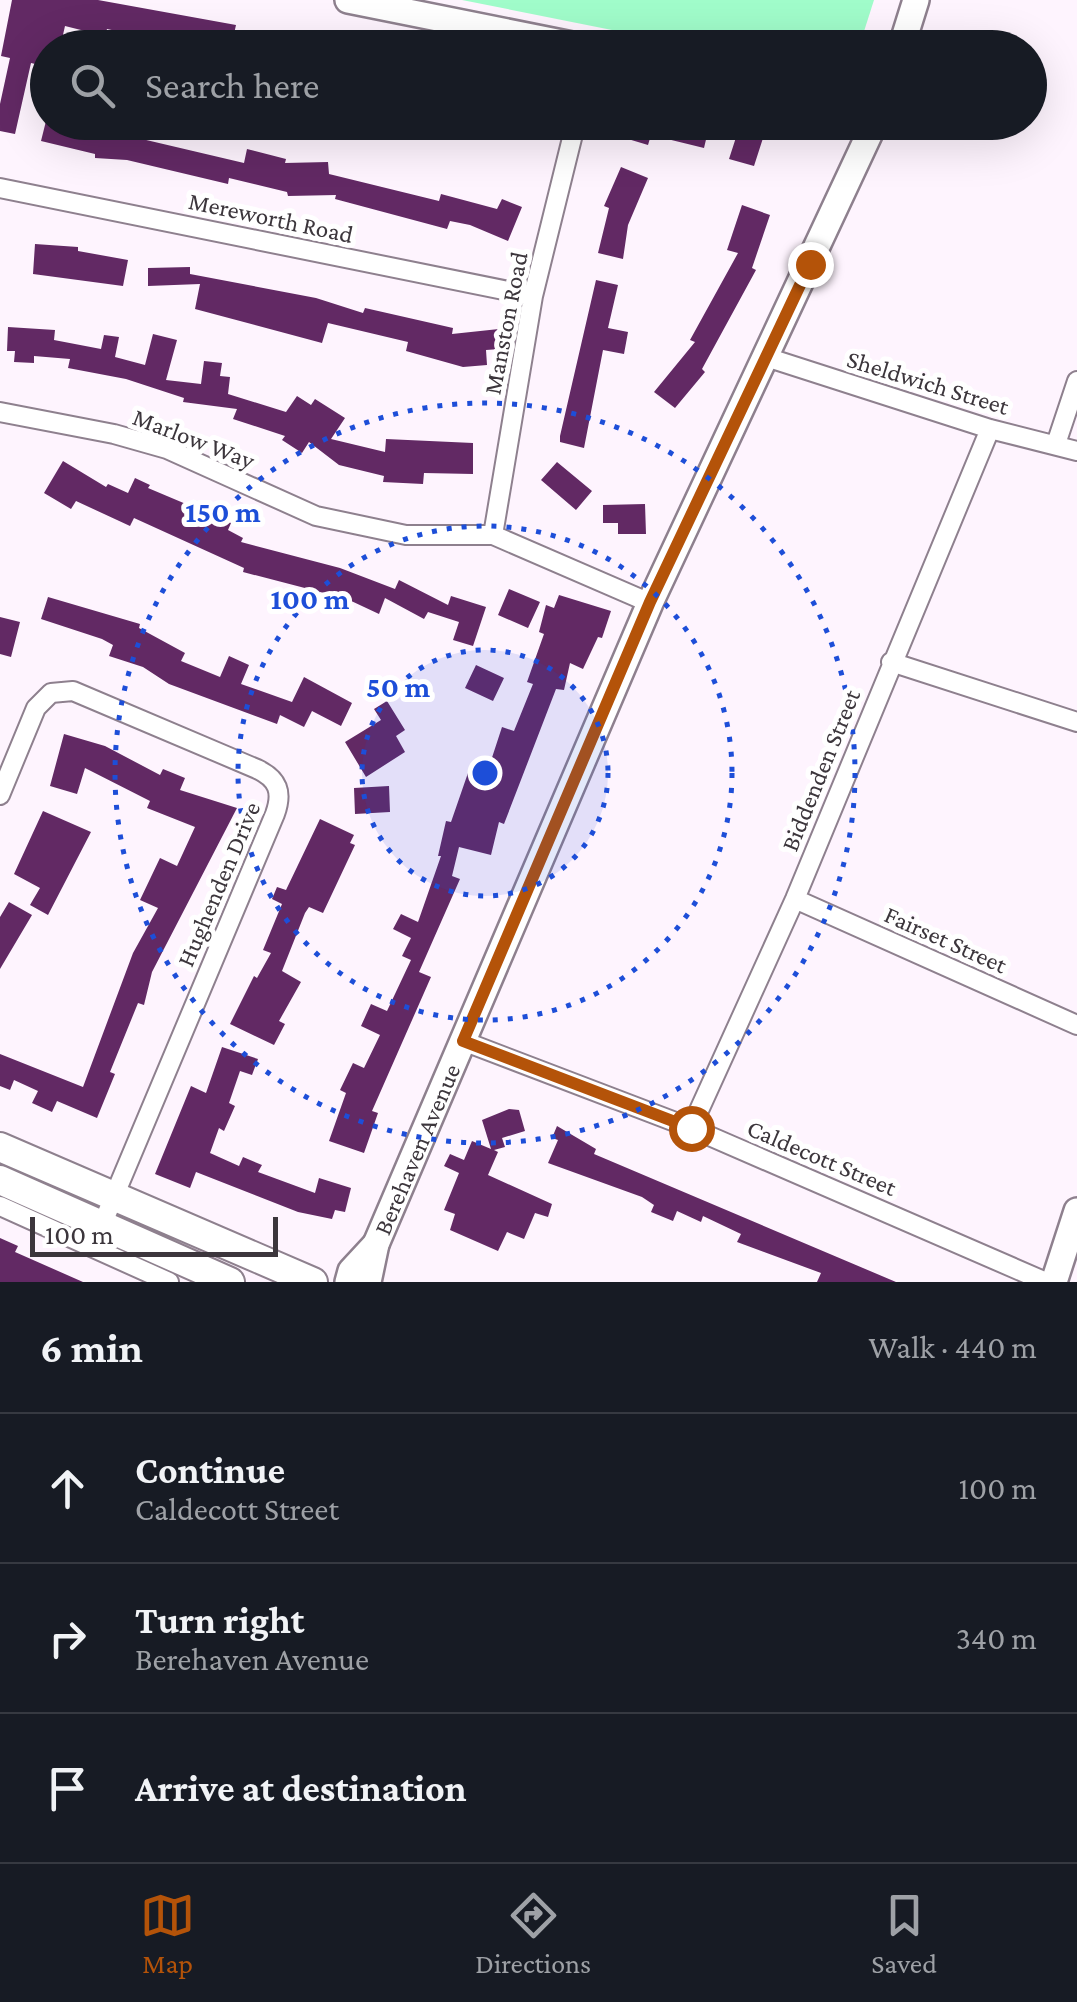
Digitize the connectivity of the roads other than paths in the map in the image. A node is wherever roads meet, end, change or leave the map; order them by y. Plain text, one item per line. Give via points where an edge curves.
1 (348, 0) edge
2 (916, 0) edge
3 (498, 30) edge
4 (907, 30) edge
5 (571, 140) edge
6 (867, 140) edge
7 (0, 188) edge
8 (532, 296) junction
9 (766, 357) junction
10 (1077, 380) edge
11 (0, 412) edge
12 (990, 430) junction
13 (1056, 444) junction
14 (1077, 451) edge
15 (493, 534) junction
16 (650, 602) junction
17 (891, 662) junction
18 (1077, 722) edge
19 (0, 795) edge
20 (794, 899) junction
21 (1077, 1025) edge
22 (463, 1041) junction
23 (691, 1128) junction
24 (0, 1148) edge
25 (0, 1180) edge
26 (113, 1195) junction
27 (0, 1206) edge
28 (1077, 1211) edge
29 (102, 1225) junction
30 (376, 1244) junction
31 (169, 1282) edge
32 (230, 1282) edge
33 (313, 1282) edge
34 (348, 1282) edge
35 (368, 1282) edge
36 (1046, 1282) edge
37 (1054, 1282) edge

1 - 3 street
2 - 4 street
5 - 8 street, Manston Road
6 - 9 street, Berehaven Avenue
7 - 8 street, Mereworth Road
8 - 15 street, Manston Road
9 - 12 street, Sheldwich Street
9 - 16 street, Berehaven Avenue
10 - 13 street
11 - 15 street, Marlow Way via 166,449 316,516 406,535
12 - 13 street, Sheldwich Street
12 - 17 street, Biddenden Street
13 - 14 street, Sheldwich Street
15 - 16 street, Marlow Way
16 - 22 street, Berehaven Avenue
17 - 18 street
17 - 20 street, Biddenden Street
19 - 26 street, Hughenden Drive via 36,708 51,693 73,691 257,768 280,794
20 - 21 street, Fairset Street
20 - 23 street, Biddenden Street
22 - 23 street, Caldecott Street
22 - 30 street, Berehaven Avenue
23 - 36 street, Caldecott Street
24 - 26 main road
25 - 29 main road
26 - 29 street, Hughenden Drive
26 - 33 main road
27 - 31 street
28 - 37 street
29 - 32 main road
30 - 34 street, Berehaven Avenue
30 - 35 street, Berehaven Avenue

